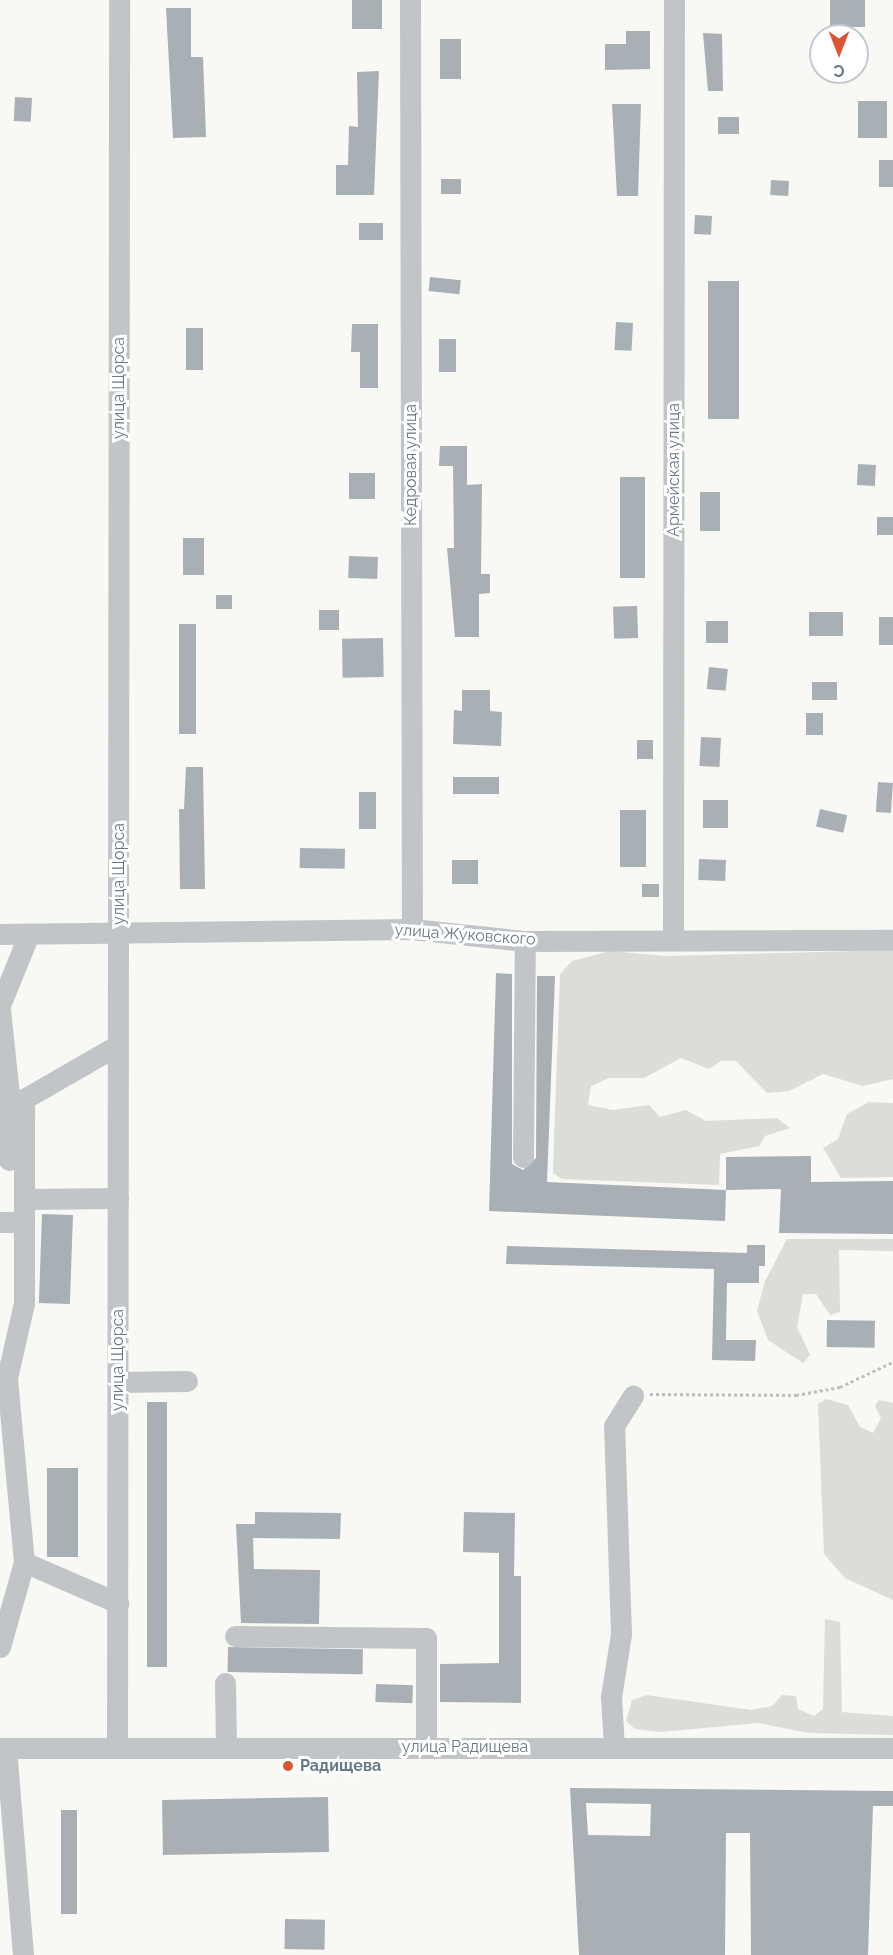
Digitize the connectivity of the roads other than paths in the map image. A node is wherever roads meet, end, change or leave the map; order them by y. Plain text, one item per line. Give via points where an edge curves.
1 (120, 0) edge
2 (410, 0) edge
3 (674, 0) edge
4 (412, 929) junction
5 (0, 934) edge
6 (29, 934) junction
7 (118, 935) junction
8 (673, 940) junction
9 (893, 940) edge
10 (525, 941) junction
11 (0, 1007) edge
12 (118, 1045) junction
13 (17, 1108) junction
14 (523, 1157) dead end
15 (9, 1160) dead end
16 (118, 1198) junction
17 (24, 1199) junction
18 (0, 1222) edge
19 (24, 1222) junction
20 (187, 1381) dead end
21 (118, 1382) junction
22 (633, 1395) road end
23 (9, 1500) edge
24 (24, 1562) junction
25 (118, 1603) junction
26 (234, 1636) dead end
27 (0, 1647) edge
28 (225, 1683) dead end
29 (614, 1747) junction
30 (3, 1748) edge
31 (117, 1748) junction
32 (226, 1748) junction
33 (426, 1748) junction
34 (893, 1748) edge
35 (23, 1955) edge

1 - 7 street, улица Щорса
2 - 4 street, Кедровая улица
3 - 8 street, Армейская улица
4 - 7 street, улица Жуковского
4 - 10 street, улица Жуковского
5 - 6 street, улица Жуковского
6 - 7 street, улица Жуковского
6 - 11 street
7 - 12 street, улица Щорса
8 - 9 street, улица Жуковского
8 - 10 street, улица Жуковского
10 - 14 street
11 - 13 street
12 - 13 street via 24,1099
12 - 16 street, улица Щорса
13 - 15 street
13 - 17 street
16 - 17 street
16 - 21 street, улица Щорса
17 - 19 street
18 - 19 street
19 - 23 street via 24,1303 7,1378
20 - 21 street
21 - 25 street, улица Щорса
22 - 29 street via 614,1426 621,1634 611,1697
23 - 24 street
24 - 25 street
24 - 27 street
25 - 31 street, улица Щорса
26 - 33 street via 426,1638
28 - 32 street
29 - 33 street, улица Радищева
29 - 34 street, улица Радищева
30 - 31 street, улица Радищева
30 - 35 street
31 - 32 street, улица Радищева
32 - 33 street, улица Радищева

